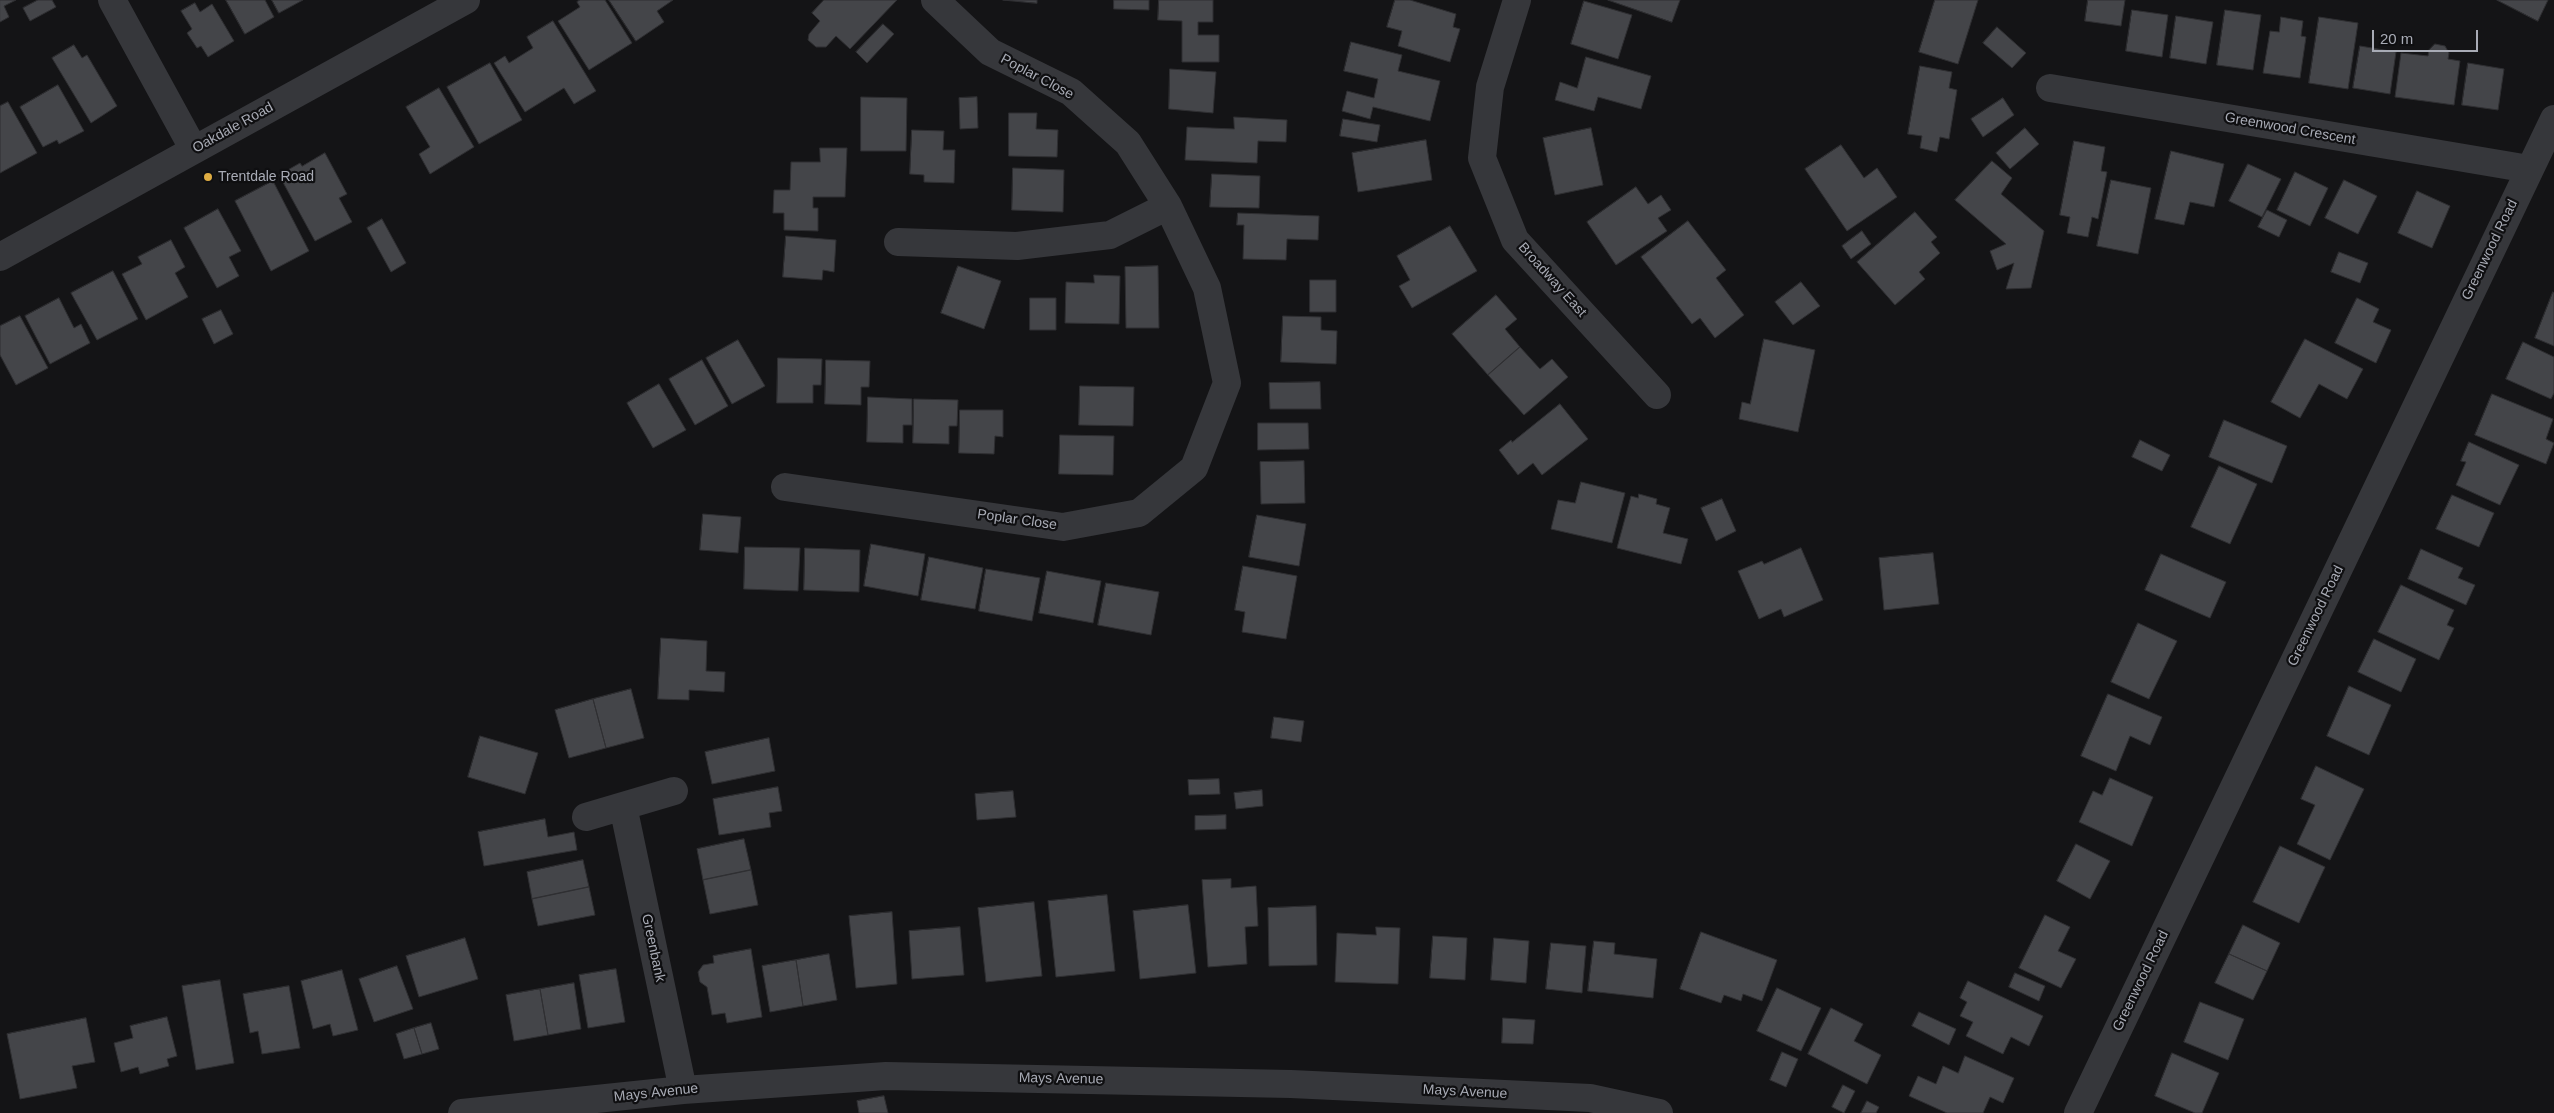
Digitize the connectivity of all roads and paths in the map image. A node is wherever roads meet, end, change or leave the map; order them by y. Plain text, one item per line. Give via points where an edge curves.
1 (112, 0) edge
2 (466, 0) edge
3 (935, 0) edge
4 (1517, 0) edge
5 (2050, 88) dead end
6 (2554, 119) edge
7 (194, 150) junction
8 (2529, 169) junction
9 (1168, 206) junction
10 (898, 242) dead end
11 (0, 257) edge
12 (1657, 395) dead end
13 (785, 487) dead end
14 (674, 790) dead end
15 (623, 806) junction
16 (586, 817) dead end
17 (683, 1090) junction
18 (462, 1113) edge
19 (1658, 1113) edge
20 (2078, 1113) edge

1 - 7 street
2 - 7 street, Oakdale Road
3 - 9 street, Poplar Close via 990,52 1071,92 1121,136
4 - 12 street, Broadway East via 1490,87 1482,158 1515,240
5 - 8 street, Greenwood Crescent
6 - 8 street, Greenwood Road
7 - 11 street, Oakdale Road
8 - 20 street, Greenwood Road
9 - 10 street via 1110,235 1017,246
9 - 13 street, Poplar Close via 1207,288 1227,383 1194,468 1139,513 1063,527
14 - 15 street
15 - 16 street
15 - 17 street, Greenbank
17 - 18 street, Mays Avenue
17 - 19 street, Mays Avenue via 886,1076 1281,1084 1590,1098

